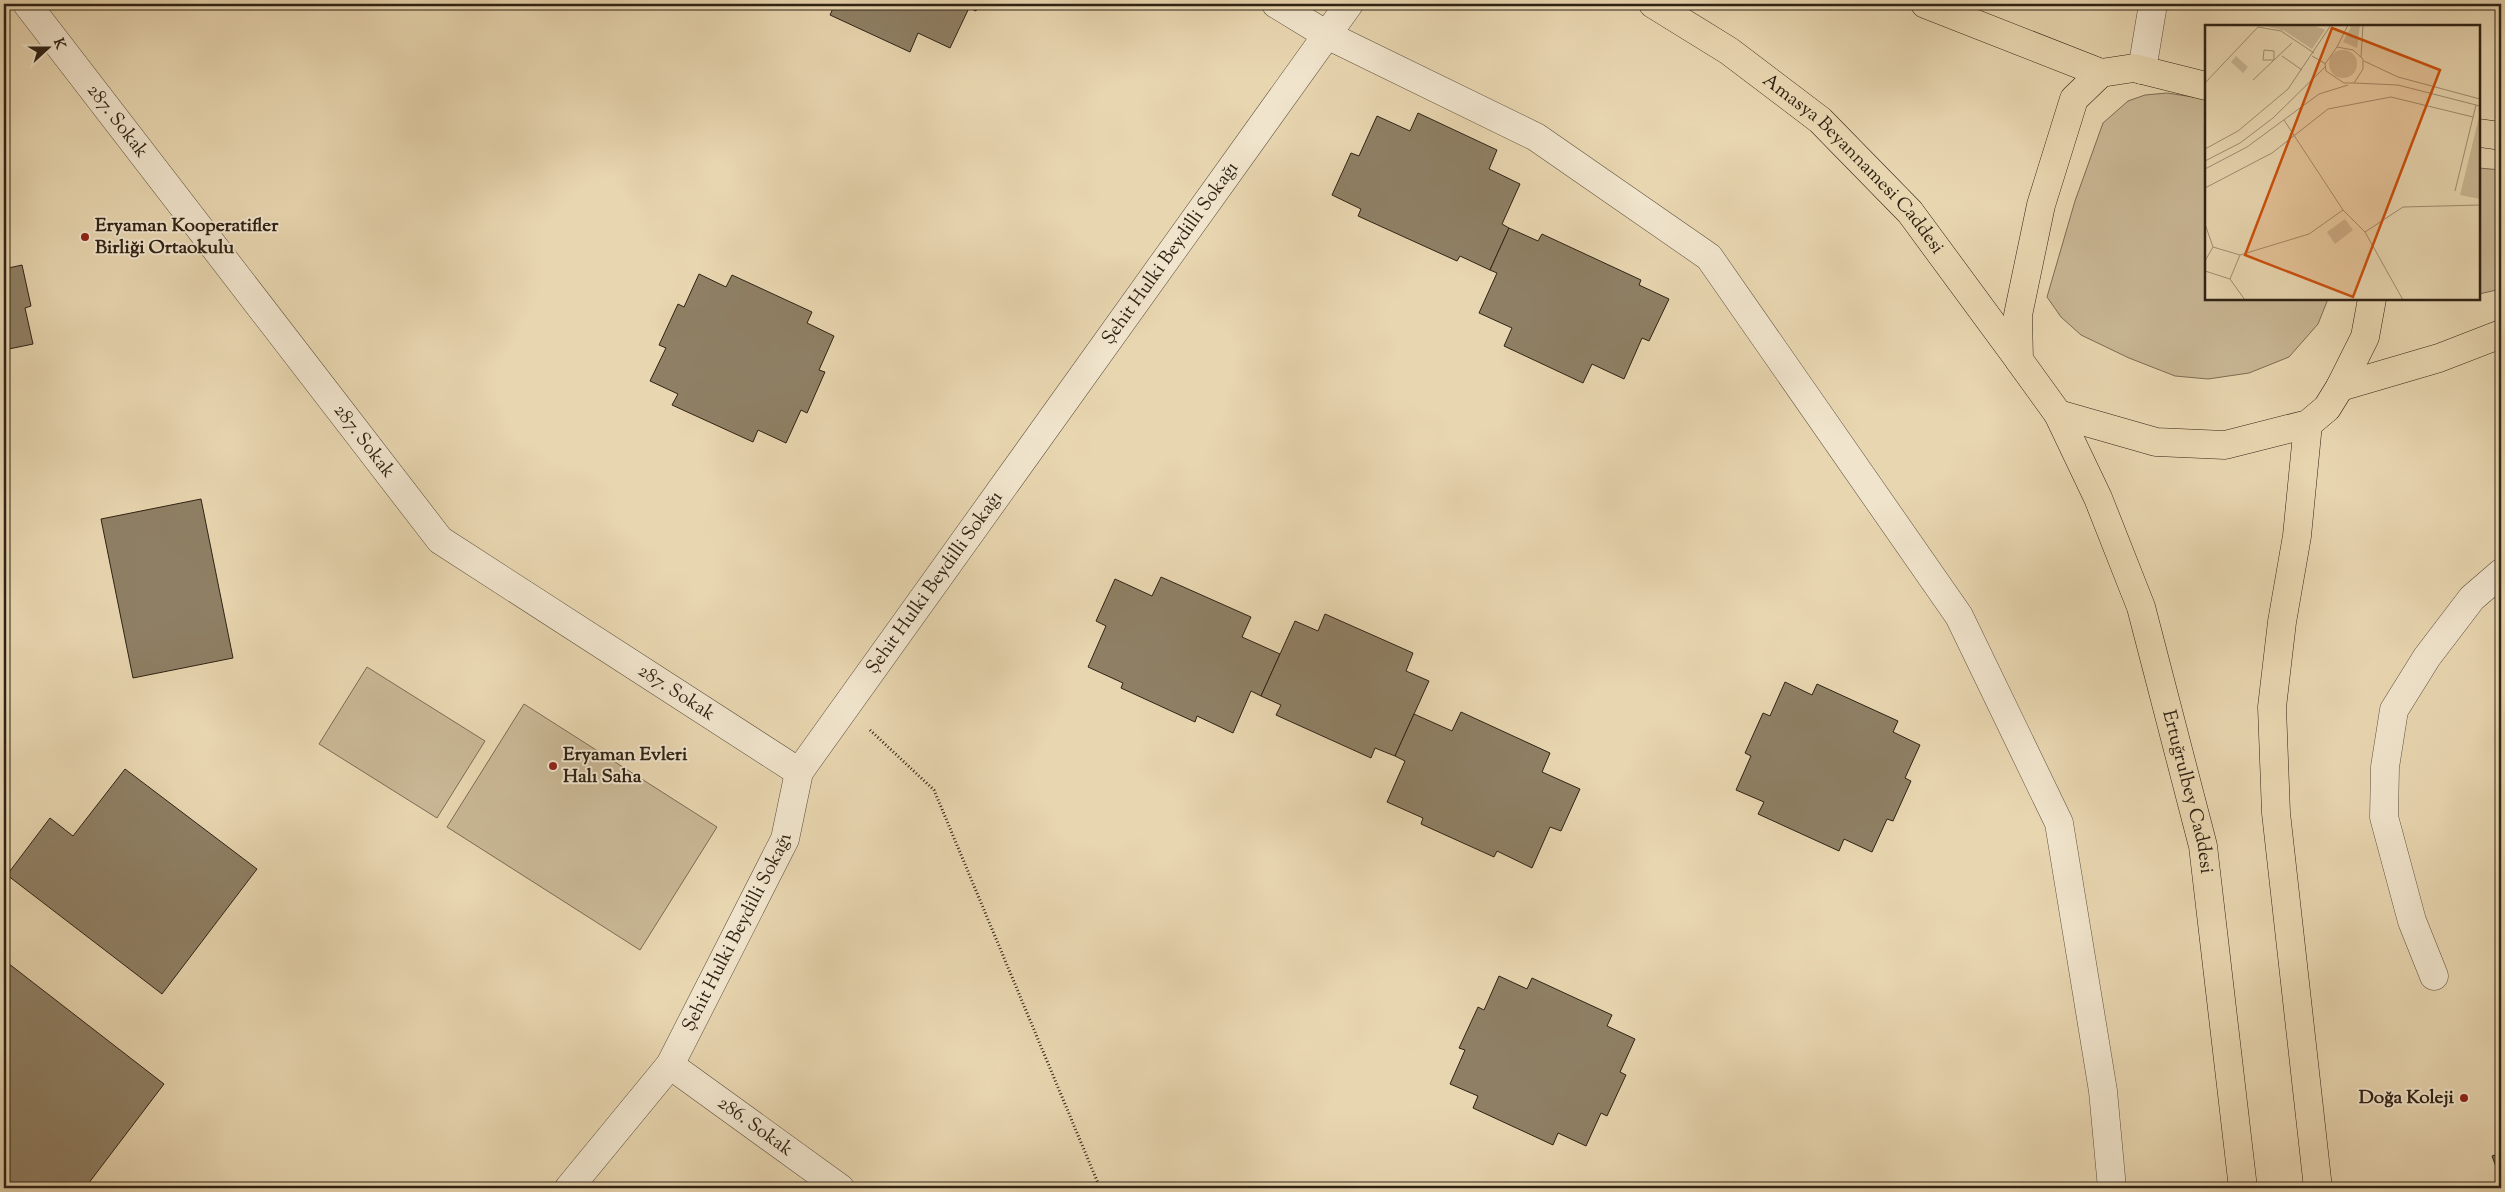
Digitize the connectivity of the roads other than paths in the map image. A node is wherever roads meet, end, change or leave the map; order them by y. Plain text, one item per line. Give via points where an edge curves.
1 (27, 4) edge
2 (1276, 4) edge
3 (1350, 4) edge
4 (1653, 4) edge
5 (1925, 4) edge
6 (2153, 4) edge
7 (1327, 35) junction
8 (2142, 70) junction
9 (2101, 73) junction
10 (2205, 86) edge
11 (2480, 133) edge
12 (2501, 136) edge
13 (2372, 300) edge
14 (2501, 334) edge
15 (2019, 360) junction
16 (2340, 387) junction
17 (2058, 414) junction
18 (2308, 424) junction
19 (2501, 573) edge
20 (800, 772) junction
21 (2434, 976) dead end
22 (670, 1066) junction
23 (569, 1188) edge
24 (840, 1188) edge
25 (2112, 1188) edge
26 (2242, 1188) edge
27 (2318, 1188) edge

1 - 20 street, 287. Sokak via 440,540
2 - 7 street
3 - 7 street, Şehit Hulki Beydilli Sokağı
4 - 15 main road, Amasya Beyannamesi Caddesi via 1729,51 1820,120 1910,212
5 - 9 main road
6 - 8 street
7 - 20 street, Şehit Hulki Beydilli Sokağı
7 - 25 street via 1536,137 1709,257 1959,616 2059,823 2103,1091
8 - 9 main road via 2134,68
8 - 10 main road
9 - 15 main road via 2074,99 2042,204 2018,315
11 - 12 main road
13 - 16 main road via 2364,338
14 - 16 main road via 2439,358
15 - 17 main road, Amasya Beyannamesi Caddesi
16 - 18 main road via 2327,408
17 - 18 main road via 2156,442 2225,445
17 - 26 main road, Ertuğrulbey Caddesi via 2098,498 2141,606 2203,846
18 - 27 main road via 2272,707 2276,813
19 - 21 street via 2472,598 2427,657 2394,710 2385,767 2384,817 2412,921
20 - 22 street, Şehit Hulki Beydilli Sokağı via 785,839
22 - 23 street, Şehit Hulki Beydilli Sokağı
22 - 24 street, 286. Sokak

